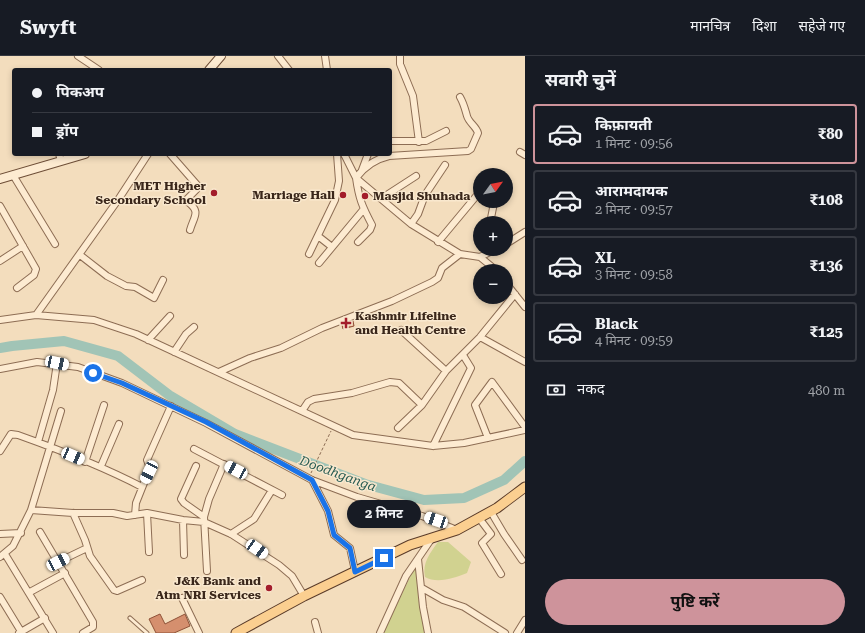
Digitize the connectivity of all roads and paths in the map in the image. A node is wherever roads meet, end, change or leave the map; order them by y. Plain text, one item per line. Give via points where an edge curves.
1 (78, 56) edge
2 (221, 56) edge
3 (278, 56) edge
4 (325, 56) edge
5 (400, 56) edge
6 (96, 68) edge
7 (212, 68) edge
8 (288, 68) edge
9 (328, 68) edge
10 (460, 97) dead end
11 (446, 131) dead end
12 (392, 141) edge
13 (419, 142) junction
14 (147, 156) edge
15 (172, 156) edge
16 (337, 156) edge
17 (345, 156) edge
18 (367, 156) edge
19 (389, 156) edge
20 (392, 156) edge
21 (60, 157) edge
22 (445, 165) dead end
23 (362, 170) junction
24 (13, 175) junction
25 (416, 176) dead end
26 (356, 178) junction
27 (0, 179) edge
28 (382, 198) junction
29 (473, 200) edge
30 (0, 206) edge
31 (493, 208) dead end
32 (363, 210) junction
33 (491, 216) edge
34 (411, 224) junction
35 (190, 230) dead end
36 (525, 232) edge
37 (318, 236) junction
38 (513, 240) edge
39 (358, 242) dead end
40 (438, 242) junction
41 (55, 244) dead end
42 (23, 246) junction
43 (332, 247) junction
44 (80, 254) junction
45 (309, 254) dead end
46 (460, 254) junction
47 (484, 256) edge
48 (480, 258) junction
49 (0, 261) edge
50 (319, 262) dead end
51 (488, 264) edge
52 (163, 280) dead end
53 (17, 288) dead end
54 (513, 292) edge
55 (515, 294) junction
56 (525, 307) edge
57 (36, 315) junction
58 (170, 316) dead end
59 (0, 320) edge
60 (194, 327) dead end
61 (401, 330) dead end
62 (480, 338) junction
63 (148, 340) junction
64 (174, 352) junction
65 (463, 355) junction
66 (525, 362) edge
67 (57, 363) junction
68 (0, 369) edge
69 (446, 371) junction
70 (219, 372) junction
71 (104, 404) dead end
72 (422, 405) junction
73 (171, 406) junction
74 (61, 411) dead end
75 (302, 411) junction
76 (119, 424) dead end
77 (525, 427) edge
78 (398, 428) dead end
79 (525, 430) edge
80 (331, 431) dead end
81 (488, 438) junction
82 (38, 442) junction
83 (49, 446) junction
84 (433, 446) junction
85 (194, 449) dead end
86 (0, 451) edge
87 (85, 462) junction
88 (224, 464) junction
89 (101, 466) junction
90 (196, 466) dead end
91 (311, 477) junction
92 (142, 487) junction
93 (525, 488) edge
94 (272, 490) junction
95 (282, 495) dead end
96 (31, 510) junction
97 (491, 512) junction
98 (147, 513) junction
99 (73, 514) junction
100 (135, 515) junction
101 (479, 518) junction
102 (204, 519) junction
103 (183, 520) junction
104 (457, 530) junction
105 (40, 532) dead end
106 (21, 533) junction
107 (0, 534) edge
108 (231, 534) junction
109 (432, 538) junction
110 (87, 548) junction
111 (149, 552) dead end
112 (184, 555) dead end
113 (3, 556) edge
114 (418, 559) junction
115 (522, 560) dead end
116 (58, 562) junction
117 (207, 571) dead end
118 (355, 572) junction
119 (65, 573) junction
120 (501, 574) dead end
121 (142, 580) dead end
122 (422, 588) junction
123 (30, 592) junction
124 (0, 596) edge
125 (304, 596) junction
126 (182, 598) dead end
127 (45, 618) junction
128 (130, 618) dead end
129 (525, 620) edge
130 (315, 622) dead end
131 (20, 633) edge
132 (53, 633) edge
133 (83, 633) edge
134 (147, 633) edge
135 (199, 633) edge
136 (236, 633) edge
137 (318, 633) edge
138 (380, 633) edge
139 (428, 633) edge
140 (505, 633) edge
141 (517, 633) edge

1 - 6 street
2 - 7 main road
3 - 8 street
4 - 9 street
5 - 13 street via 402,70 413,96
10 - 20 street via 467,116 478,133 470,150
11 - 13 street via 430,141
12 - 13 street
14 - 44 street
15 - 35 street via 198,186 187,199 196,211
16 - 37 street via 339,181 336,200
17 - 26 street
18 - 23 street
19 - 23 street via 378,159
21 - 24 main road
22 - 34 street via 425,195
23 - 26 street
24 - 27 main road
24 - 41 street
25 - 28 street
26 - 28 street
26 - 32 street
28 - 34 street
29 - 40 street
30 - 42 street
31 - 33 street
32 - 39 street via 372,225
32 - 43 street
34 - 40 street
36 - 38 street
37 - 43 street
37 - 45 street
40 - 46 street
42 - 49 street
42 - 53 street via 36,271
43 - 50 street
44 - 52 street via 107,276 154,298
44 - 57 street
46 - 48 street
46 - 70 street via 442,268 438,278 432,282 281,348
47 - 48 street
48 - 51 street
54 - 55 street
55 - 56 street
55 - 62 street
57 - 59 street
57 - 63 street via 94,320
58 - 63 street
60 - 64 street
61 - 69 street
62 - 65 street
62 - 66 street
63 - 64 street
64 - 70 street
65 - 69 street
65 - 84 street via 471,368
67 - 68 street via 37,362
67 - 73 street via 122,383
67 - 82 street via 53,390
69 - 72 street
70 - 75 street
71 - 87 street
72 - 75 street via 398,383 390,382 352,393 314,399 308,402
72 - 78 street
73 - 91 street
73 - 92 street via 147,460 150,468
74 - 83 street
75 - 84 street via 353,435
76 - 89 street
77 - 81 street via 492,382 475,405
79 - 81 street
80 - 91 path
81 - 84 street
82 - 83 street
82 - 86 street via 13,434
83 - 87 street
83 - 96 street
85 - 88 street
87 - 89 street
88 - 94 street
88 - 102 street via 209,499
89 - 92 street
90 - 102 street via 182,499
91 - 104 street via 357,497 422,516
91 - 118 street via 328,511 334,535 350,548
92 - 100 street via 135,505
93 - 97 main road
94 - 95 street
94 - 108 street via 254,518
96 - 99 street
96 - 106 street
97 - 101 main road
97 - 115 street
98 - 100 street
98 - 103 street
98 - 111 street
99 - 100 street
99 - 110 street
101 - 104 main road
101 - 120 street via 491,534 482,543
102 - 103 street
102 - 108 street
102 - 117 street
103 - 112 street
104 - 109 main road
105 - 116 street
106 - 107 street
106 - 113 street
108 - 125 street via 287,571
109 - 114 street
109 - 118 main road via 410,545
110 - 116 street
110 - 121 street via 115,591
113 - 123 street
114 - 122 street
114 - 138 street via 406,576
116 - 119 street
118 - 125 main road
119 - 123 street
119 - 133 street via 93,624 93,628
122 - 139 street
122 - 140 street via 443,600 470,610
123 - 127 street
124 - 131 street
125 - 136 main road
126 - 135 street
127 - 131 street
127 - 132 street
128 - 134 lane
129 - 141 street
130 - 137 street

